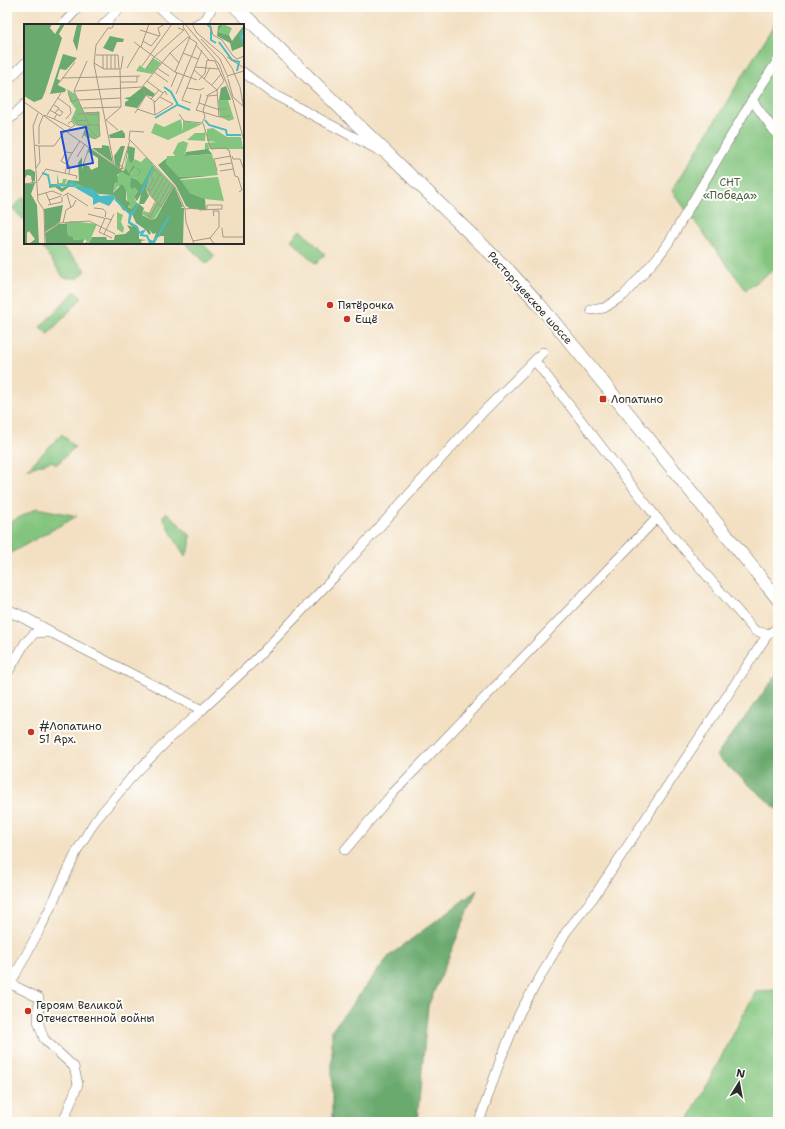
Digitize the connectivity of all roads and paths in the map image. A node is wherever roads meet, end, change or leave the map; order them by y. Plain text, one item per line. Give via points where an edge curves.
1 (80, 7) edge
2 (121, 7) edge
3 (158, 7) edge
4 (212, 7) edge
5 (236, 7) edge
6 (176, 23) edge
7 (63, 24) edge
8 (104, 24) edge
9 (197, 24) edge
10 (778, 60) edge
11 (24, 64) edge
12 (244, 73) edge
13 (7, 81) edge
14 (752, 100) junction
15 (24, 105) edge
16 (7, 122) edge
17 (778, 136) edge
18 (393, 158) junction
19 (591, 310) dead end
20 (544, 352) dead end
21 (535, 361) junction
22 (657, 518) junction
23 (778, 599) edge
24 (7, 610) edge
25 (778, 628) edge
26 (50, 632) junction
27 (768, 634) junction
28 (7, 674) edge
29 (202, 710) junction
30 (344, 850) dead end
31 (8, 985) edge
32 (63, 1122) edge
33 (479, 1122) edge

1 - 7 street
2 - 8 street
3 - 6 street
4 - 9 street via 206,19
5 - 18 main road, Расторгуевское шоссе
10 - 14 street
11 - 13 street
12 - 18 street via 271,93
14 - 17 street
14 - 19 street via 669,242 657,258 624,295 604,308
15 - 16 street
18 - 23 main road, Расторгуевское шоссе via 509,271 538,303
20 - 21 street
21 - 22 street
21 - 29 street via 484,411 323,589 255,660
22 - 27 street via 755,630
22 - 30 street via 393,793
24 - 26 street
25 - 27 street
26 - 28 street via 35,633 24,643
26 - 29 street
27 - 33 street via 593,898 566,932 520,1012
29 - 31 street via 169,738 131,778 96,821 78,849 41,927
31 - 32 street via 39,998 38,1020 44,1039 74,1067 78,1084

